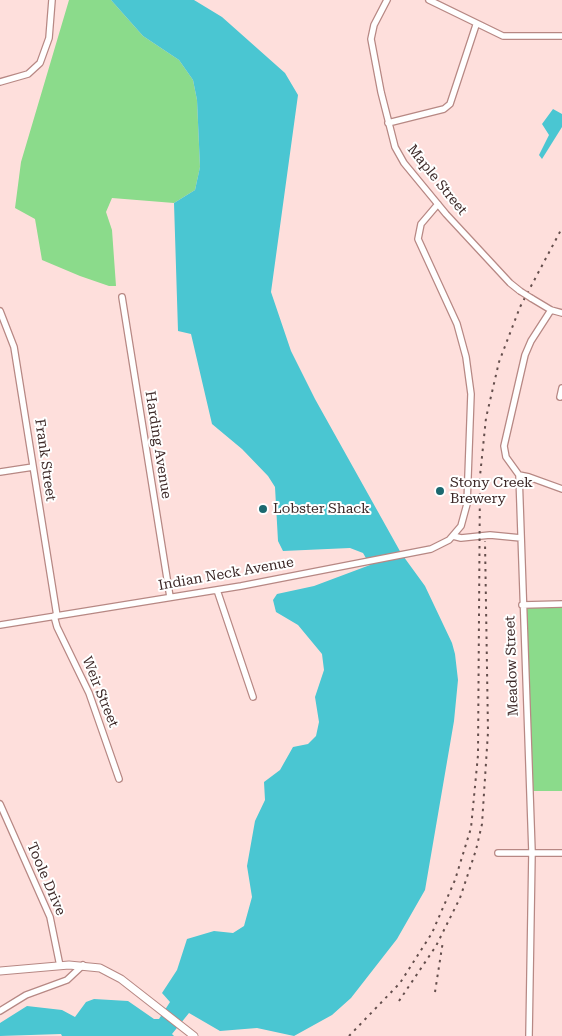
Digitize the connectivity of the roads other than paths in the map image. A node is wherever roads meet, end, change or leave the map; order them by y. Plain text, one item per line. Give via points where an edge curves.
1 (52, 0) edge
2 (387, 0) edge
3 (428, 0) edge
4 (476, 25) junction
5 (562, 36) edge
6 (0, 82) edge
7 (388, 123) junction
8 (438, 204) junction
9 (122, 297) dead end
10 (551, 310) junction
11 (0, 311) edge
12 (562, 313) edge
13 (562, 388) edge
14 (560, 397) dead end
15 (33, 467) junction
16 (0, 472) edge
17 (519, 475) junction
18 (562, 489) edge
19 (453, 536) junction
20 (521, 538) junction
21 (217, 590) junction
22 (170, 597) junction
23 (562, 604) edge
24 (522, 605) junction
25 (56, 616) junction
26 (0, 625) edge
27 (253, 697) dead end
28 (119, 779) dead end
29 (0, 804) edge
30 (532, 852) junction
31 (498, 853) dead end
32 (562, 853) edge
33 (60, 966) junction
34 (83, 966) junction
35 (0, 971) edge
36 (0, 1011) edge
37 (194, 1036) edge
38 (529, 1036) edge

1 - 6 street via 49,38 40,63 28,74
2 - 7 street, Maple Street via 374,25 371,39
3 - 4 street
4 - 5 street via 503,36
4 - 7 street via 450,104 444,109
7 - 8 street, Maple Street via 399,155
8 - 10 street, Maple Street, bridge via 510,283
8 - 19 street via 421,224 418,239 457,324 471,394 467,504 464,520
9 - 22 street, Harding Avenue
10 - 12 street, Maple Street
10 - 17 street via 525,355 504,440 504,452
11 - 15 street, Frank Street via 14,347
13 - 14 street
15 - 16 street
15 - 25 street, Frank Street
17 - 18 street
17 - 20 street, Meadow Street
19 - 20 street, Indian Neck Avenue
19 - 21 street, Indian Neck Avenue via 439,546
20 - 24 street, Meadow Street
21 - 22 street, Indian Neck Avenue
21 - 27 street
22 - 25 street, Indian Neck Avenue
23 - 24 street
24 - 30 street, Meadow Street
25 - 26 street, Indian Neck Avenue
25 - 28 street, Weir Street via 57,627 89,693
29 - 33 street, Toole Drive via 50,917
30 - 31 street
30 - 32 street
30 - 38 street, Meadow Street
33 - 34 main road
33 - 35 main road
34 - 36 street via 67,980 26,995
34 - 37 main road via 115,974

